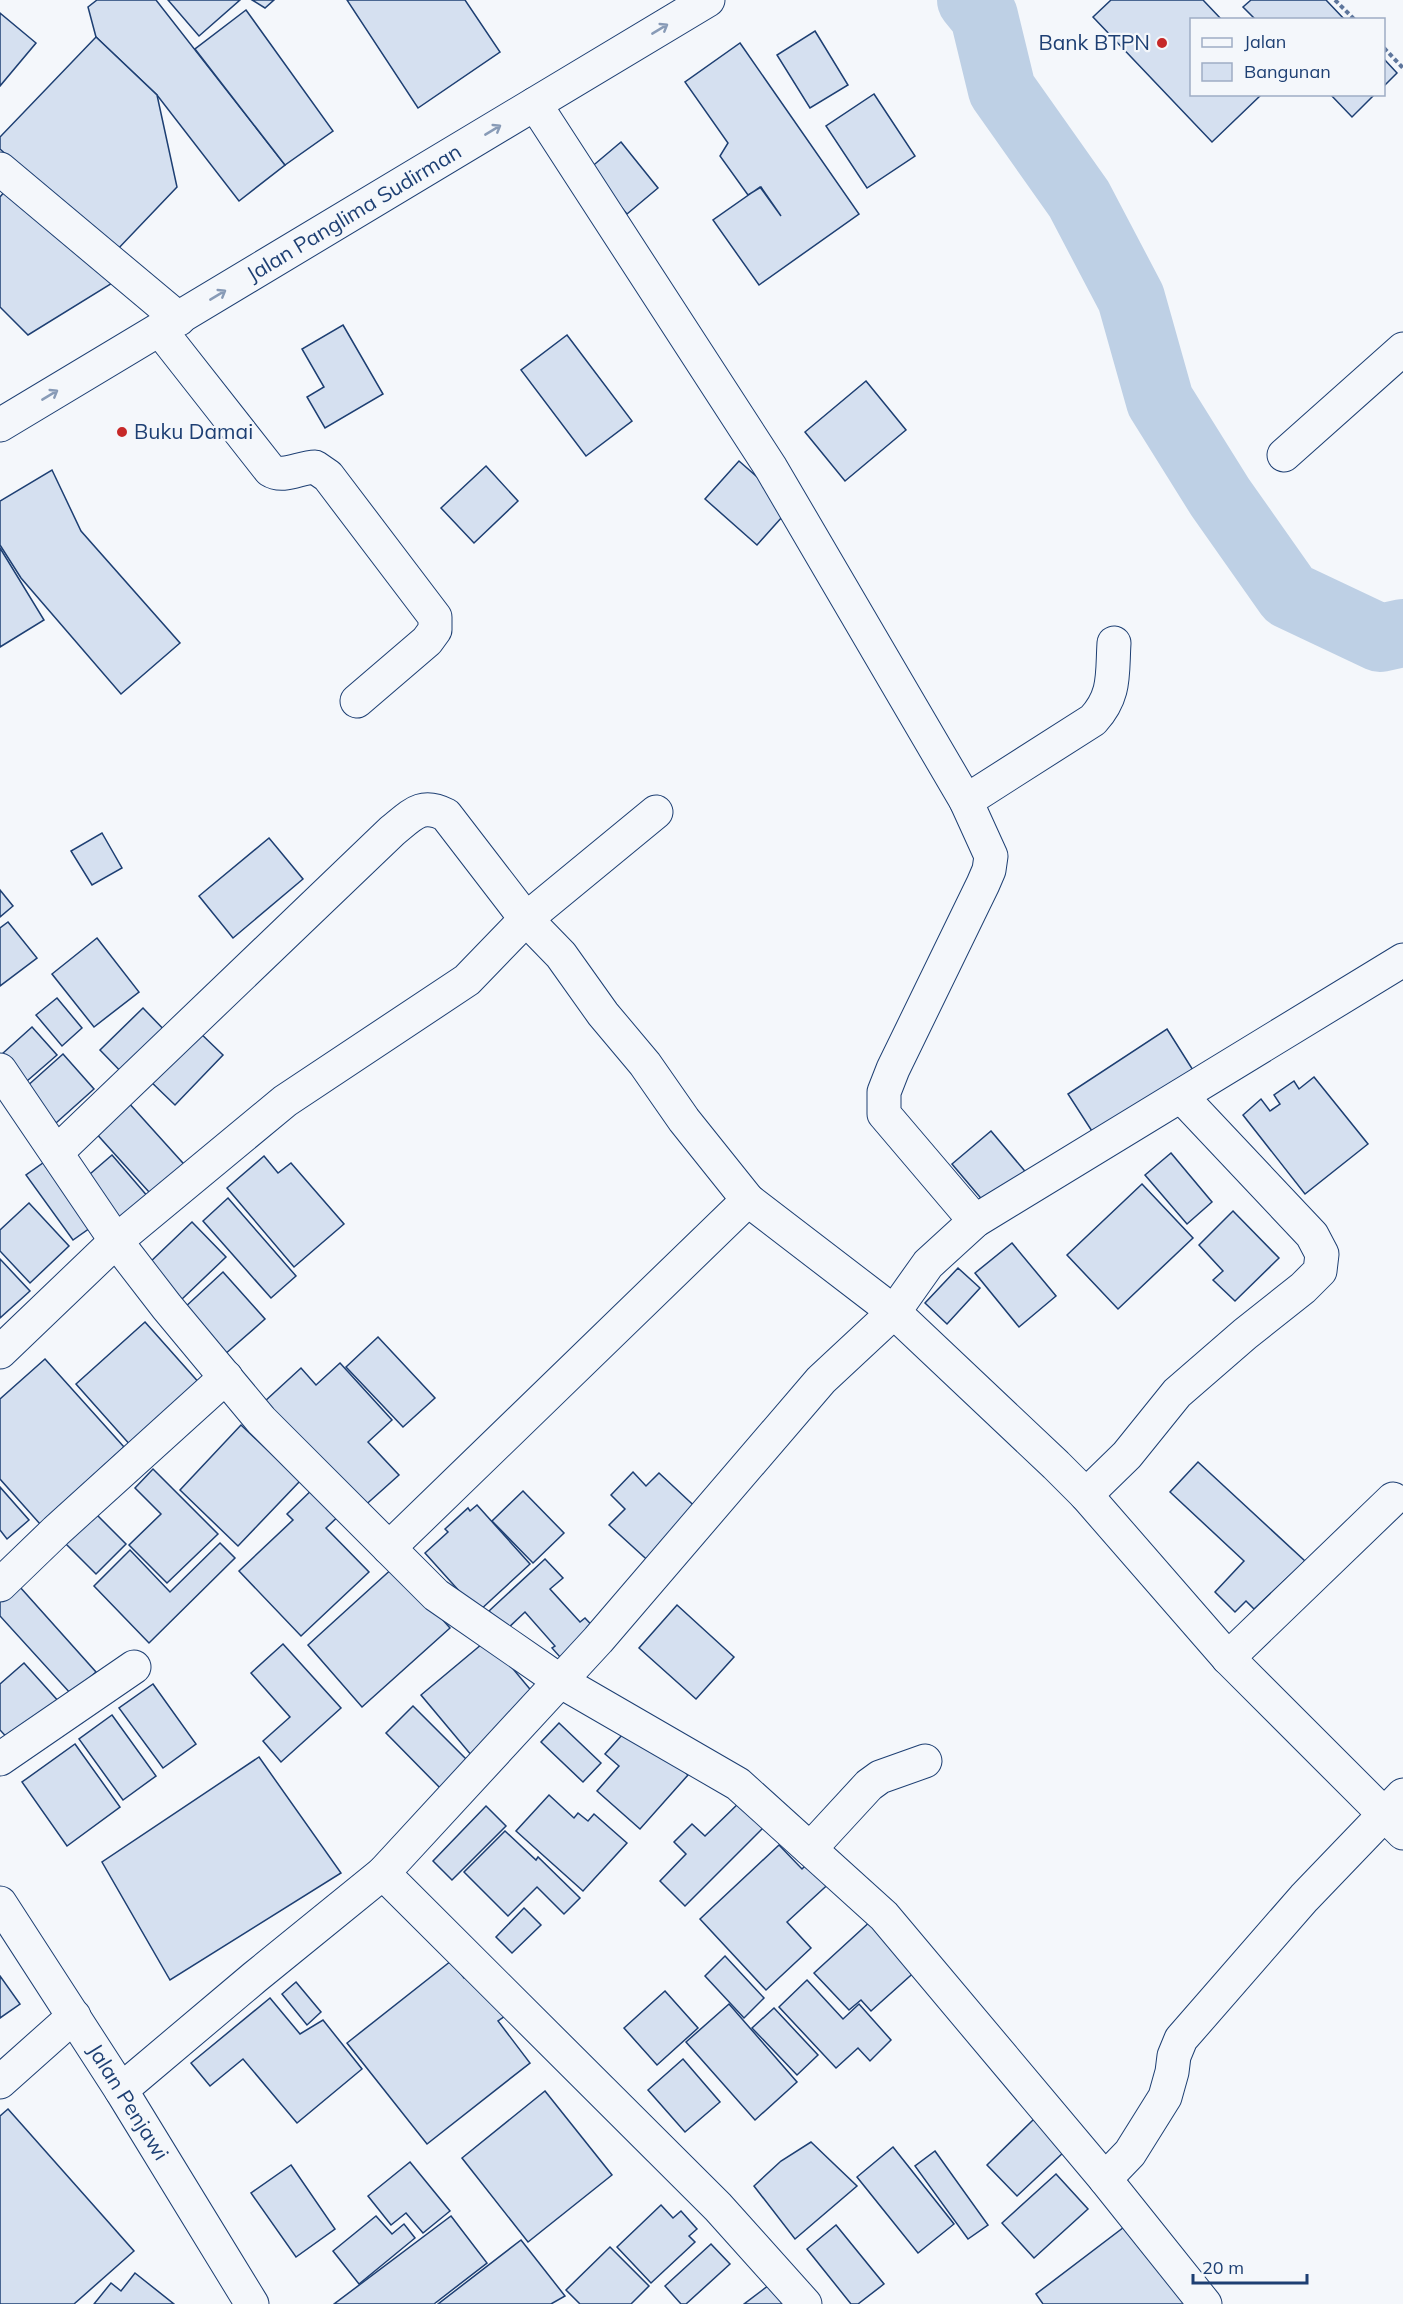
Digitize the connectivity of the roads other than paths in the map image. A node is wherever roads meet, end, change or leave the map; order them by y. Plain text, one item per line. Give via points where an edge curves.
1 (708, 0) edge
2 (535, 104) junction
3 (0, 170) edge
4 (170, 325) junction
5 (1403, 349) edge
6 (0, 425) edge
7 (1284, 455) dead end
8 (1114, 643) dead end
9 (357, 701) dead end
10 (966, 801) junction
11 (656, 812) dead end
12 (526, 919) junction
13 (1403, 960) edge
14 (0, 1070) edge
15 (1181, 1096) junction
16 (57, 1152) junction
17 (748, 1200) junction
18 (975, 1221) junction
19 (116, 1241) junction
20 (894, 1312) junction
21 (0, 1353) edge
22 (226, 1377) junction
23 (1086, 1495) junction
24 (1393, 1499) dead end
25 (389, 1548) junction
26 (0, 1586) edge
27 (1228, 1658) junction
28 (134, 1667) dead end
29 (560, 1681) junction
30 (0, 1759) edge
31 (925, 1761) dead end
32 (1397, 1814) edge
33 (810, 1849) junction
34 (383, 1874) junction
35 (0, 1903) edge
36 (75, 2016) junction
37 (0, 2082) edge
38 (121, 2090) junction
39 (1105, 2179) junction
40 (252, 2304) edge
41 (805, 2304) edge
42 (1205, 2304) edge

2 -> 1 street, Jalan Panglima Sudirman
4 -> 2 street, Jalan Panglima Sudirman
2 - 10 street via 771,468
3 - 4 street
6 -> 4 street, Jalan Panglima Sudirman
4 - 9 street via 270,470 283,474 315,466 328,476 435,617 435,630 427,641
5 - 7 street
8 - 10 street via 1110,696 1093,720
10 - 18 street via 991,856 989,870 884,1092 885,1114
11 - 12 street
12 - 16 street via 446,815 435,809 421,809 392,831
12 - 17 street via 561,955
12 - 19 street via 467,980 285,1101
13 - 15 street
14 - 16 street
15 - 18 street
15 - 23 street via 1312,1235 1322,1254 1320,1271 1177,1393 1127,1455
16 - 19 street
17 - 20 street
17 - 25 street
18 - 20 street via 928,1264
19 - 21 street
19 - 22 street
20 - 23 street
20 - 29 street via 821,1380
22 - 25 street via 261,1420
22 - 26 street
23 - 27 street
24 - 27 street
25 - 29 street via 436,1595
27 - 32 street
28 - 30 street
29 - 33 street via 738,1784
29 - 34 street
31 - 33 street via 880,1777 869,1785
32 - 39 street via 1304,1898 1181,2039 1165,2097 1130,2153
33 - 39 street via 884,1916
34 - 38 street
34 - 41 street via 718,2207
35 - 36 street, Jalan Penjawi
36 - 37 street
36 - 38 street, Jalan Penjawi
38 - 40 street, Jalan Penjawi
39 - 42 street

